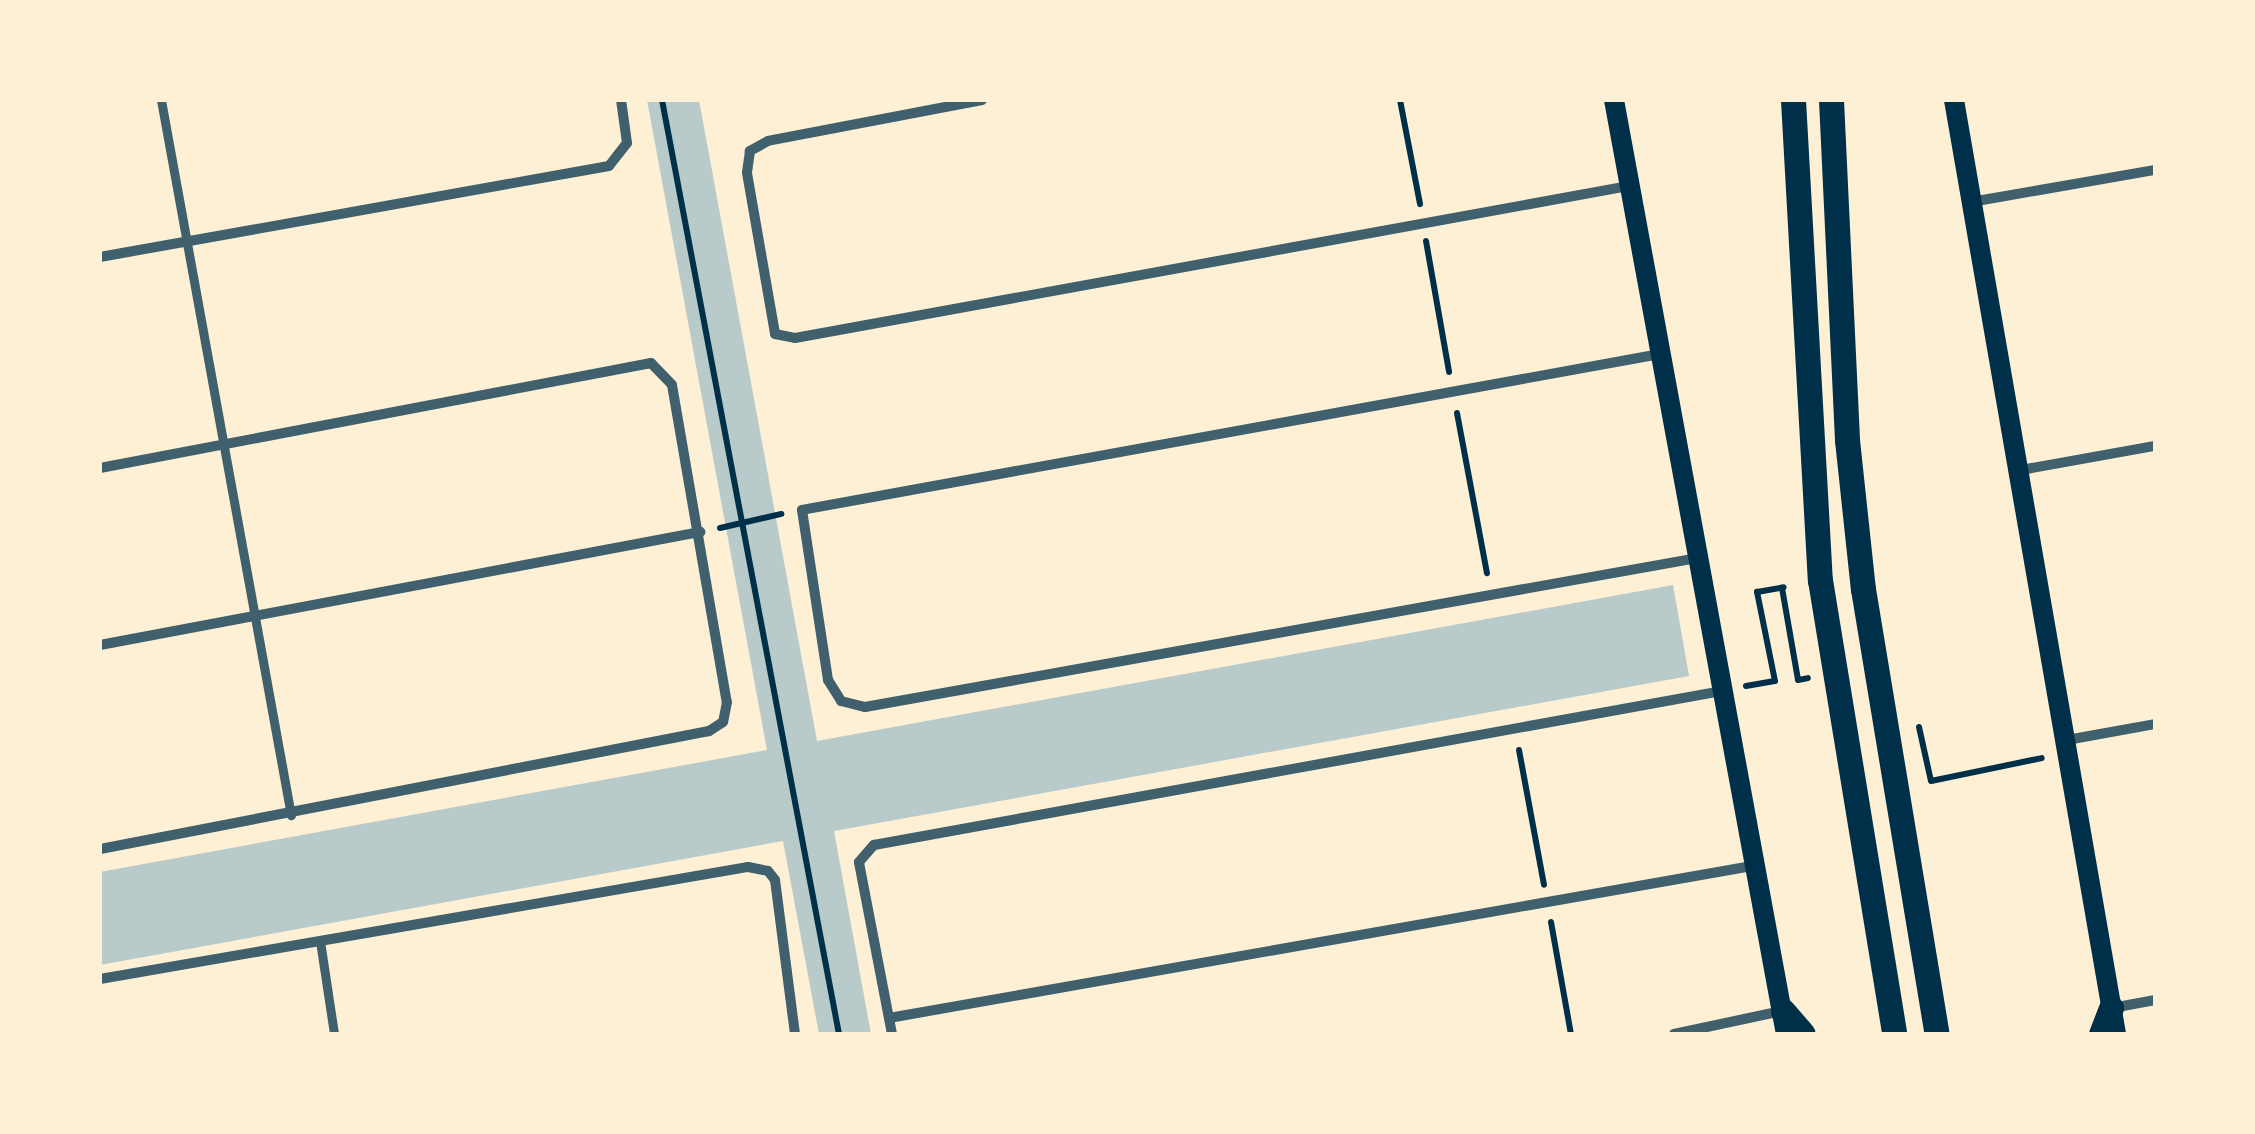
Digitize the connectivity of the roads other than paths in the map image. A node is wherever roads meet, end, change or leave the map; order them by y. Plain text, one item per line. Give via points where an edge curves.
1 (161, 100) edge
2 (621, 100) edge
3 (982, 100) edge
4 (1614, 100) edge
5 (1792, 100) edge
6 (1831, 100) edge
7 (1954, 100) edge
8 (2155, 170) edge
9 (1630, 186) junction
10 (1971, 202) junction
11 (186, 241) junction
12 (100, 257) edge
13 (1660, 354) junction
14 (224, 445) junction
15 (2155, 446) edge
16 (100, 468) edge
17 (2021, 470) junction
18 (700, 532) junction
19 (1698, 558) junction
20 (255, 618) junction
21 (100, 645) edge
22 (1721, 691) junction
23 (2155, 724) edge
24 (2068, 740) junction
25 (292, 815) junction
26 (100, 849) edge
27 (1759, 864) junction
28 (320, 940) junction
29 (100, 979) edge
30 (2155, 1000) edge
31 (2111, 1008) junction
32 (889, 1018) junction
33 (1785, 1022) edge
34 (334, 1034) edge
35 (796, 1034) edge
36 (892, 1034) edge
37 (1674, 1034) edge
38 (1803, 1034) edge
39 (1894, 1034) edge
40 (1937, 1034) edge
41 (2101, 1034) edge
42 (2116, 1034) edge

1 - 11 street
2 - 11 street via 624,154 609,166
3 - 9 street via 768,141 750,151 752,209 776,334 795,338
4 - 9 main road
5 - 39 main road via 1820,580
6 - 40 main road via 1847,440 1863,589
7 - 10 main road
8 - 10 street
9 - 13 main road
10 - 17 main road
11 - 12 street
11 - 14 street
13 - 19 main road
13 - 19 street via 802,510 828,680 841,700 865,707
14 - 16 street
14 - 18 street via 642,364 662,368 672,385
14 - 20 street
15 - 17 street
17 - 24 main road
18 - 20 street
18 - 25 street via 728,702 723,722 709,732
19 - 22 main road
20 - 21 street
20 - 25 street
22 - 27 main road
22 - 32 street via 874,845 861,854
23 - 24 street
24 - 31 main road
25 - 26 street
27 - 32 street
27 - 33 main road
28 - 29 street
28 - 34 street
28 - 35 street via 748,866 768,871 778,892
30 - 31 street
31 - 41 main road
31 - 42 main road
32 - 36 street
33 - 37 street
33 - 38 main road

